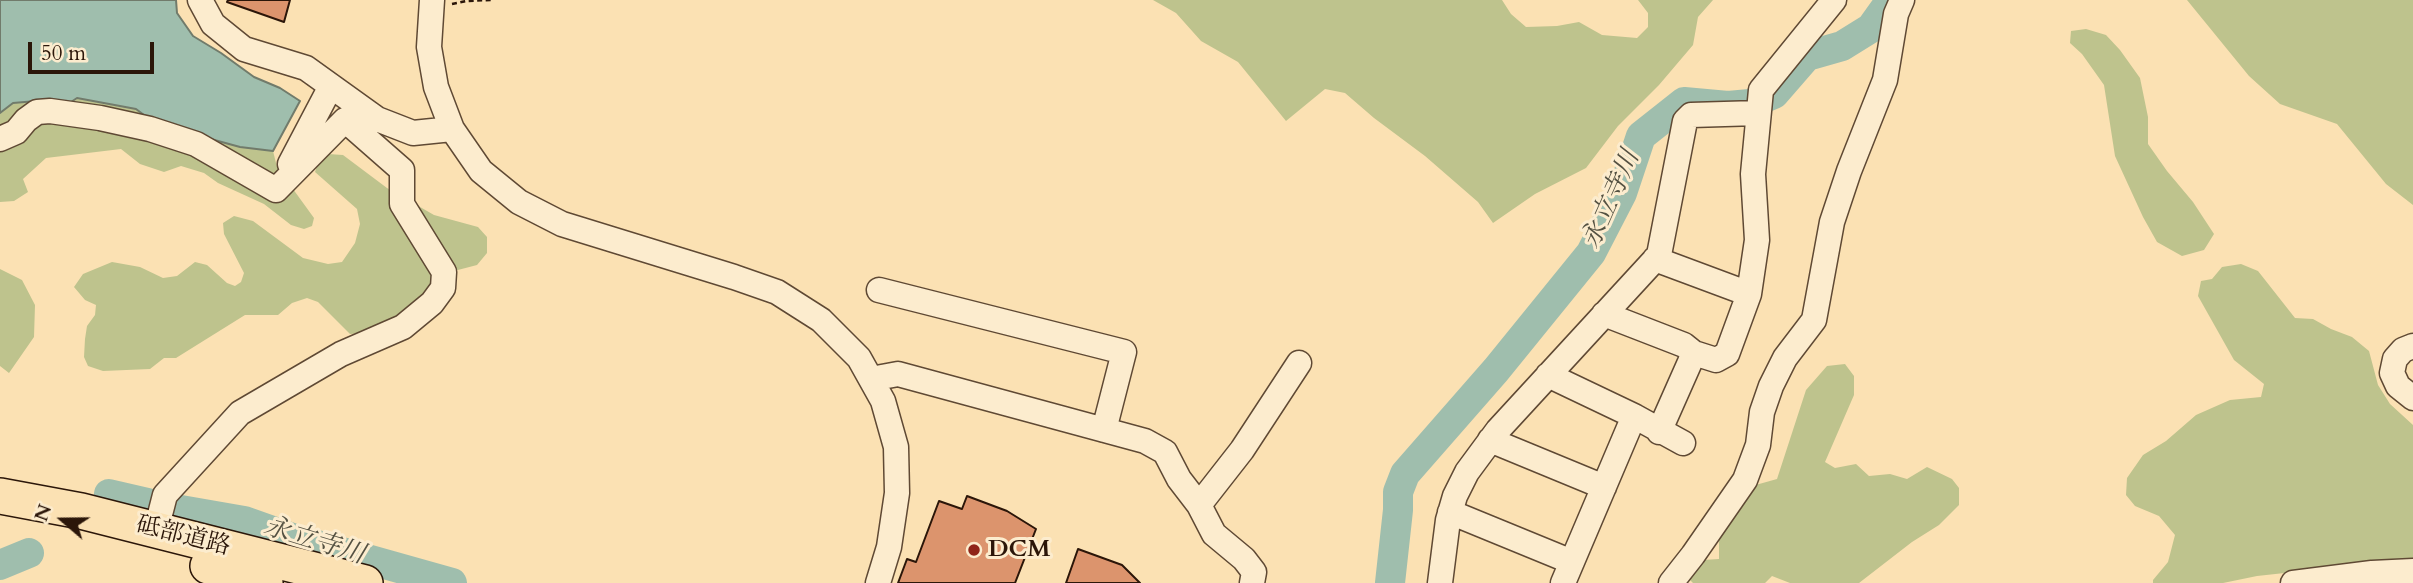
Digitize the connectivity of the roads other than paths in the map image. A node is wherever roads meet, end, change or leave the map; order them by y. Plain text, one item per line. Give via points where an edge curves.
1 (200, 0) edge
2 (1833, 0) edge
3 (1902, 0) edge
4 (432, 5) edge
5 (331, 86) junction
6 (1759, 103) junction
7 (452, 130) junction
8 (0, 139) edge
9 (276, 190) junction
10 (1655, 259) junction
11 (879, 290) dead end
12 (1749, 294) junction
13 (1604, 314) junction
14 (2413, 346) edge
15 (1694, 353) junction
16 (1299, 363) dead end
17 (1548, 375) junction
18 (872, 379) junction
19 (2413, 398) edge
20 (1634, 416) junction
21 (1104, 430) junction
22 (1659, 432) junction
23 (1490, 440) junction
24 (1683, 443) dead end
25 (1604, 487) junction
26 (0, 497) edge
27 (1199, 505) junction
28 (1450, 512) junction
29 (156, 530) junction
30 (2413, 571) edge
31 (1567, 572) edge
32 (305, 575) edge
33 (222, 577) edge
34 (265, 583) edge
35 (365, 583) edge
36 (878, 583) edge
37 (1252, 583) edge
38 (1440, 583) edge
39 (1671, 583) edge
40 (2293, 583) edge

1 - 5 street via 213,24 244,49 306,68
2 - 6 street
3 - 39 street via 1885,80 1832,222 1814,320 1785,358 1771,386 1745,480
4 - 7 street via 429,47 436,88
5 - 7 street via 377,119 413,133
5 - 9 street
6 - 10 street via 1691,115 1685,121
6 - 12 street via 1753,174 1757,240
7 - 18 street via 481,172 519,202 562,224 777,292 821,320 859,358
8 - 9 street via 16,132 37,112 100,118 196,144
9 - 29 street via 345,120 402,170 402,204 444,272 443,288 403,327 341,354 240,412 164,495
10 - 12 street
10 - 13 street
11 - 21 street via 1124,352
12 - 15 street via 1727,354 1716,360
13 - 15 street
13 - 17 street
14 - 19 street via 2395,359 2392,373 2398,386
15 - 22 street
16 - 27 street
17 - 20 street
17 - 23 street
18 - 21 street via 898,374
18 - 36 street via 896,447 895,507
20 - 22 street
20 - 25 street
21 - 27 street via 1145,441 1165,452
22 - 24 street
23 - 25 street
23 - 28 street via 1467,472
25 - 31 street
26 - 29 highway, 砥部道路
26 - 33 highway, 砥部道路
27 - 37 street via 1214,534 1254,572
28 - 31 street
28 - 38 street
29 - 32 highway, 砥部道路
30 - 40 street
32 - 35 highway, 砥部道路
33 - 34 highway, 砥部道路

